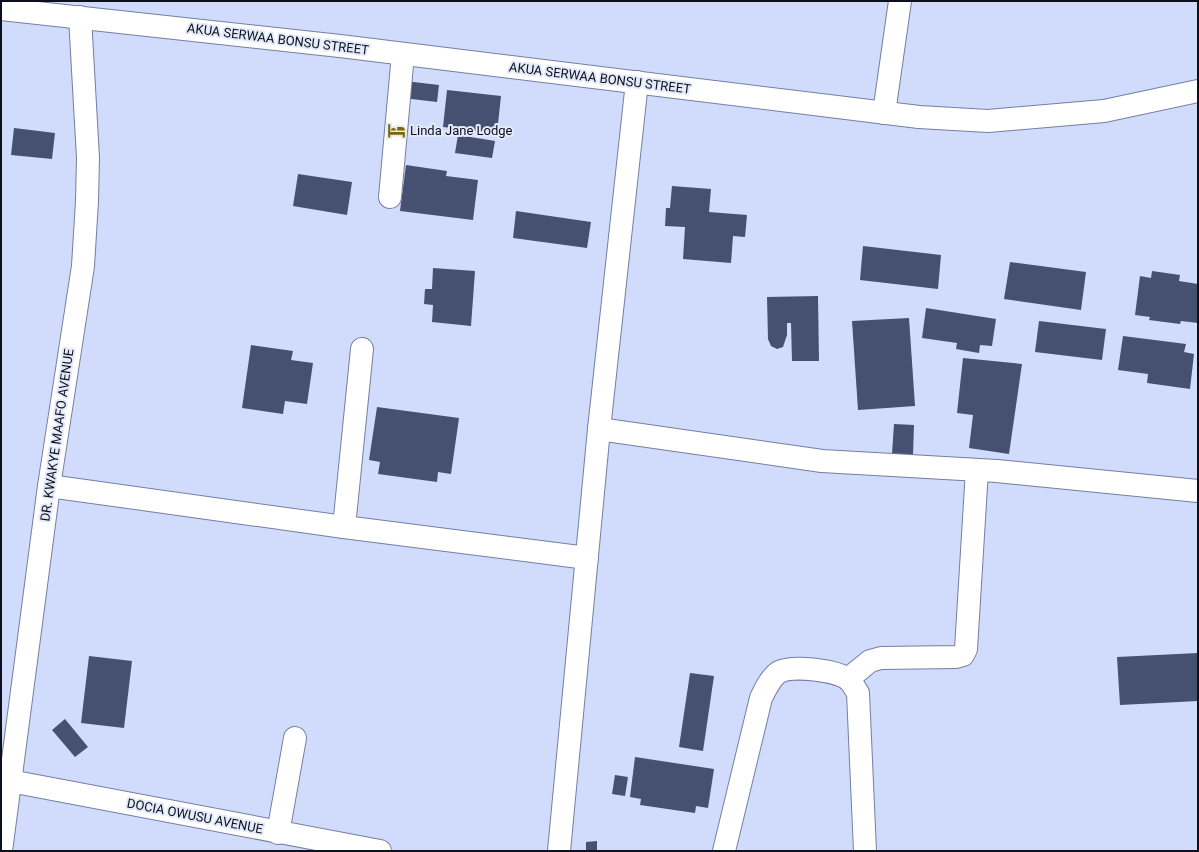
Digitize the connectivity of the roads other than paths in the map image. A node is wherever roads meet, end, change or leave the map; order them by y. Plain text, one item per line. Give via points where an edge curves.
1 (900, 1) edge
2 (1, 9) edge
3 (80, 17) junction
4 (403, 54) junction
5 (637, 82) junction
6 (1198, 91) edge
7 (884, 113) junction
8 (390, 197) dead end
9 (362, 349) dead end
10 (599, 429) junction
11 (977, 470) junction
12 (49, 486) junction
13 (1198, 491) edge
14 (344, 527) junction
15 (587, 558) junction
16 (848, 680) junction
17 (295, 738) dead end
18 (10, 781) junction
19 (278, 833) junction
20 (1, 851) edge
21 (380, 851) edge
22 (559, 851) edge
23 (724, 851) edge
24 (865, 851) edge

1 - 7 street
2 - 3 street, AKUA SERWAA BONSU STREET
3 - 4 street, AKUA SERWAA BONSU STREET
3 - 12 street, DR. KWAKYE MAAFO AVENUE via 88,158 86,231 83,266
4 - 5 street, AKUA SERWAA BONSU STREET
4 - 8 street
5 - 7 street, AKUA SERWAA BONSU STREET
5 - 10 street
6 - 7 street, AKUA SERWAA BONSU STREET via 1104,111 1023,118 982,120
9 - 14 street
10 - 11 street via 822,461
10 - 15 street
11 - 13 street
11 - 16 street via 966,649 963,655 881,658 870,661
12 - 14 street
12 - 18 street, DR. KWAKYE MAAFO AVENUE
14 - 15 street
15 - 22 street
16 - 23 street via 835,674 791,669 778,673 769,684 761,698
16 - 24 street via 858,693
17 - 19 street
18 - 19 street, DOCIA OWUSU AVENUE
18 - 20 street, DR. KWAKYE MAAFO AVENUE
19 - 21 street, DOCIA OWUSU AVENUE

